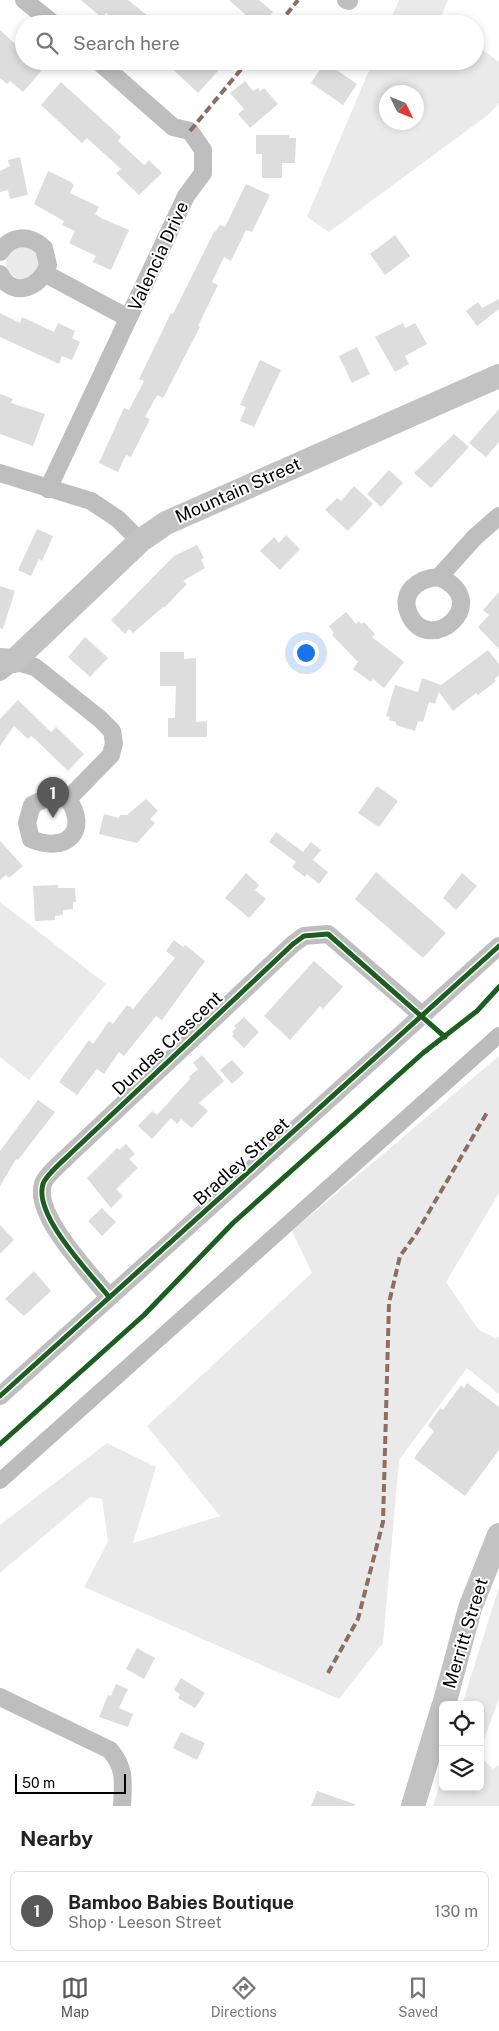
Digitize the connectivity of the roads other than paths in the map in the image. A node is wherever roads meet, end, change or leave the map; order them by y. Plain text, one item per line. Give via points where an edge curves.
1 (24, 0) edge
2 (43, 15) edge
3 (108, 70) edge
4 (0, 252) edge
5 (0, 274) edge
6 (46, 274) junction
7 (128, 318) junction
8 (499, 376) edge
9 (0, 473) edge
10 (48, 489) junction
11 (499, 516) edge
12 (140, 542) junction
13 (439, 577) dead end
14 (5, 665) edge
15 (68, 800) dead end
16 (499, 946) edge
17 (423, 1016) junction
18 (109, 1297) junction
19 (0, 1396) edge
20 (499, 1535) edge
21 (0, 1697) edge
22 (444, 1701) edge
23 (439, 1719) edge
24 (122, 1806) edge
25 (413, 1806) edge

1 - 2 street
3 - 7 street, Valencia Drive via 173,126 190,131 203,150 203,173 186,196
4 - 6 street via 12,240 20,238 37,242 47,256
5 - 6 street via 8,284 25,288 33,286
6 - 7 street
7 - 10 street, Valencia Drive
8 - 12 street, Mountain Street via 202,506 166,523
9 - 10 street
10 - 12 street via 91,501 118,518
11 - 13 street
12 - 14 street, Mountain Street
14 - 15 street via 35,667 112,731 111,755
16 - 17 street, Bradley Street
17 - 18 street, Bradley Street
17 - 18 street, Dundas Crescent via 328,934 304,936 293,944 43,1182 41,1197 48,1219
18 - 19 street, Bradley Street
20 - 22 street, Merritt Street via 470,1608
21 - 24 street via 110,1750 120,1762
23 - 25 street, Merritt Street

